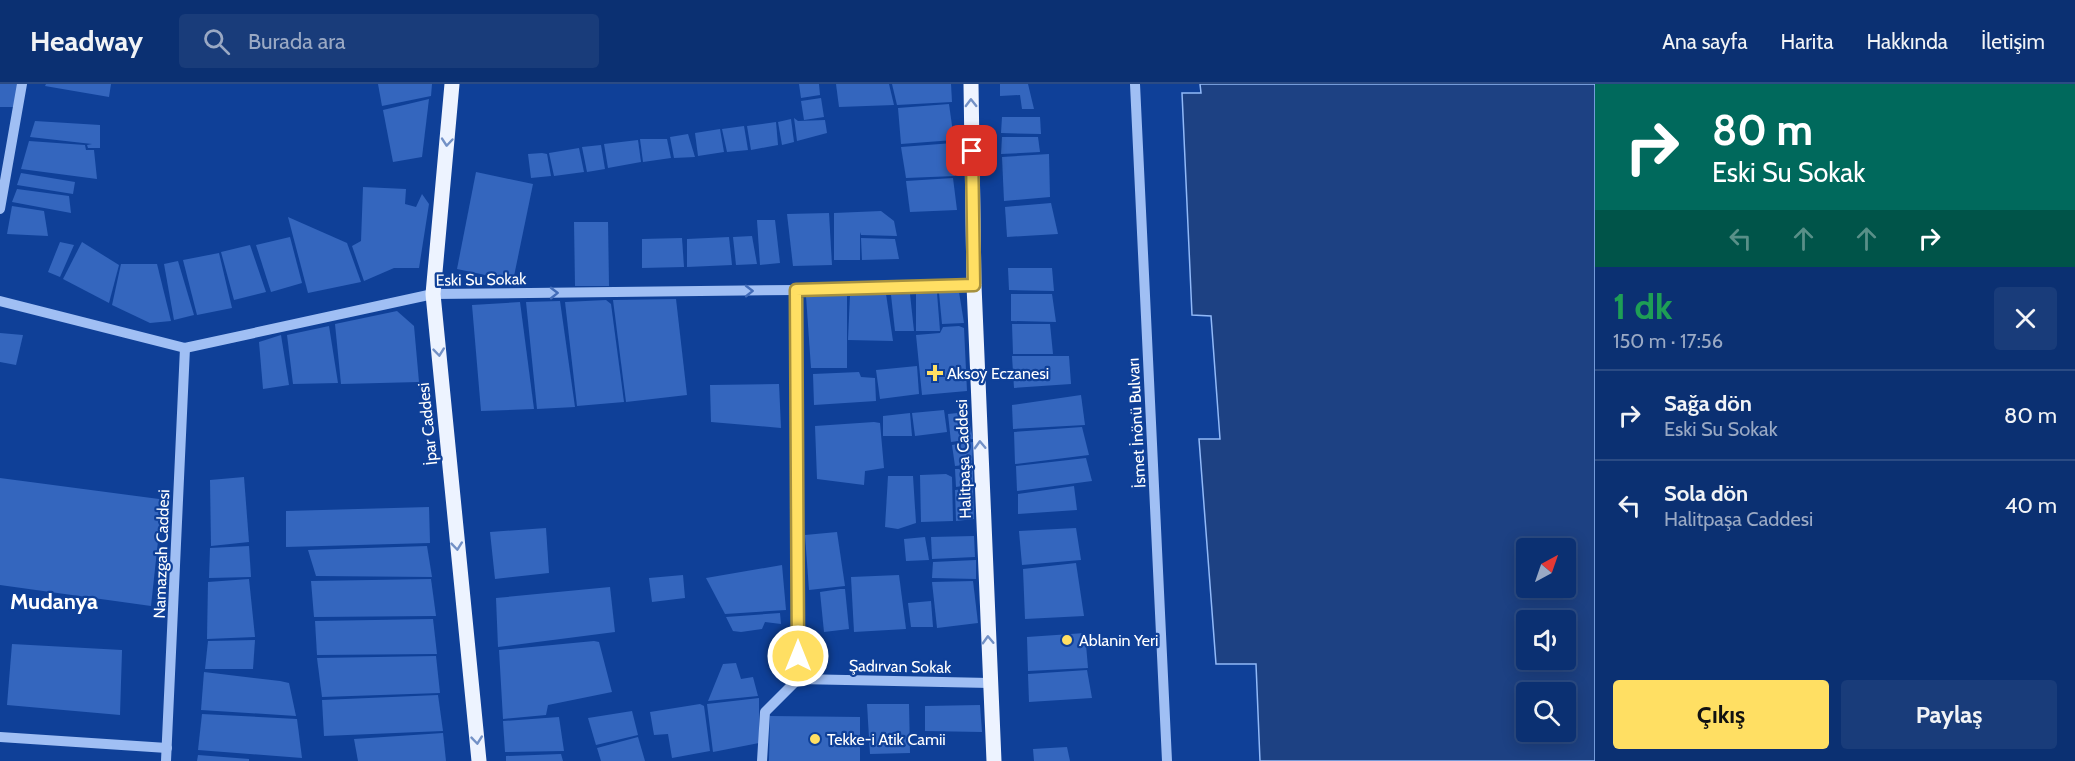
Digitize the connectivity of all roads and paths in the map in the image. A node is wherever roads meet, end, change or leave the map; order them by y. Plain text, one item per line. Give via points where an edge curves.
1 (22, 84) edge
2 (452, 84) edge
3 (971, 84) edge
4 (1135, 84) edge
5 (0, 209) edge
6 (974, 285) junction
7 (796, 290) junction
8 (433, 294) junction
9 (0, 301) edge
10 (185, 348) junction
11 (798, 679) junction
12 (990, 683) junction
13 (0, 737) edge
14 (167, 748) junction
15 (762, 760) edge
16 (166, 761) edge
17 (479, 761) edge
18 (750, 761) edge
19 (994, 761) edge
20 (1167, 761) edge

1 - 5 street
2 -> 8 main road, İpar Caddesi
6 -> 3 main road, Halitpaşa Caddesi
4 - 20 street, İsmet İnönü Bulvarı
6 - 7 street, Eski Su Sokak
12 -> 6 main road, Halitpaşa Caddesi
8 -> 7 street, Eski Su Sokak
7 - 11 street
8 - 10 street, Eski Su Sokak
8 -> 17 main road, İpar Caddesi
9 - 10 street, Eski Su Sokak
10 - 14 street, Namazgah Caddesi
11 - 12 street, Şadırvan Sokak
11 - 15 street via 765,712
12 - 19 main road, Halitpaşa Caddesi
13 - 14 street
14 - 16 street, Namazgah Caddesi
15 - 18 street

